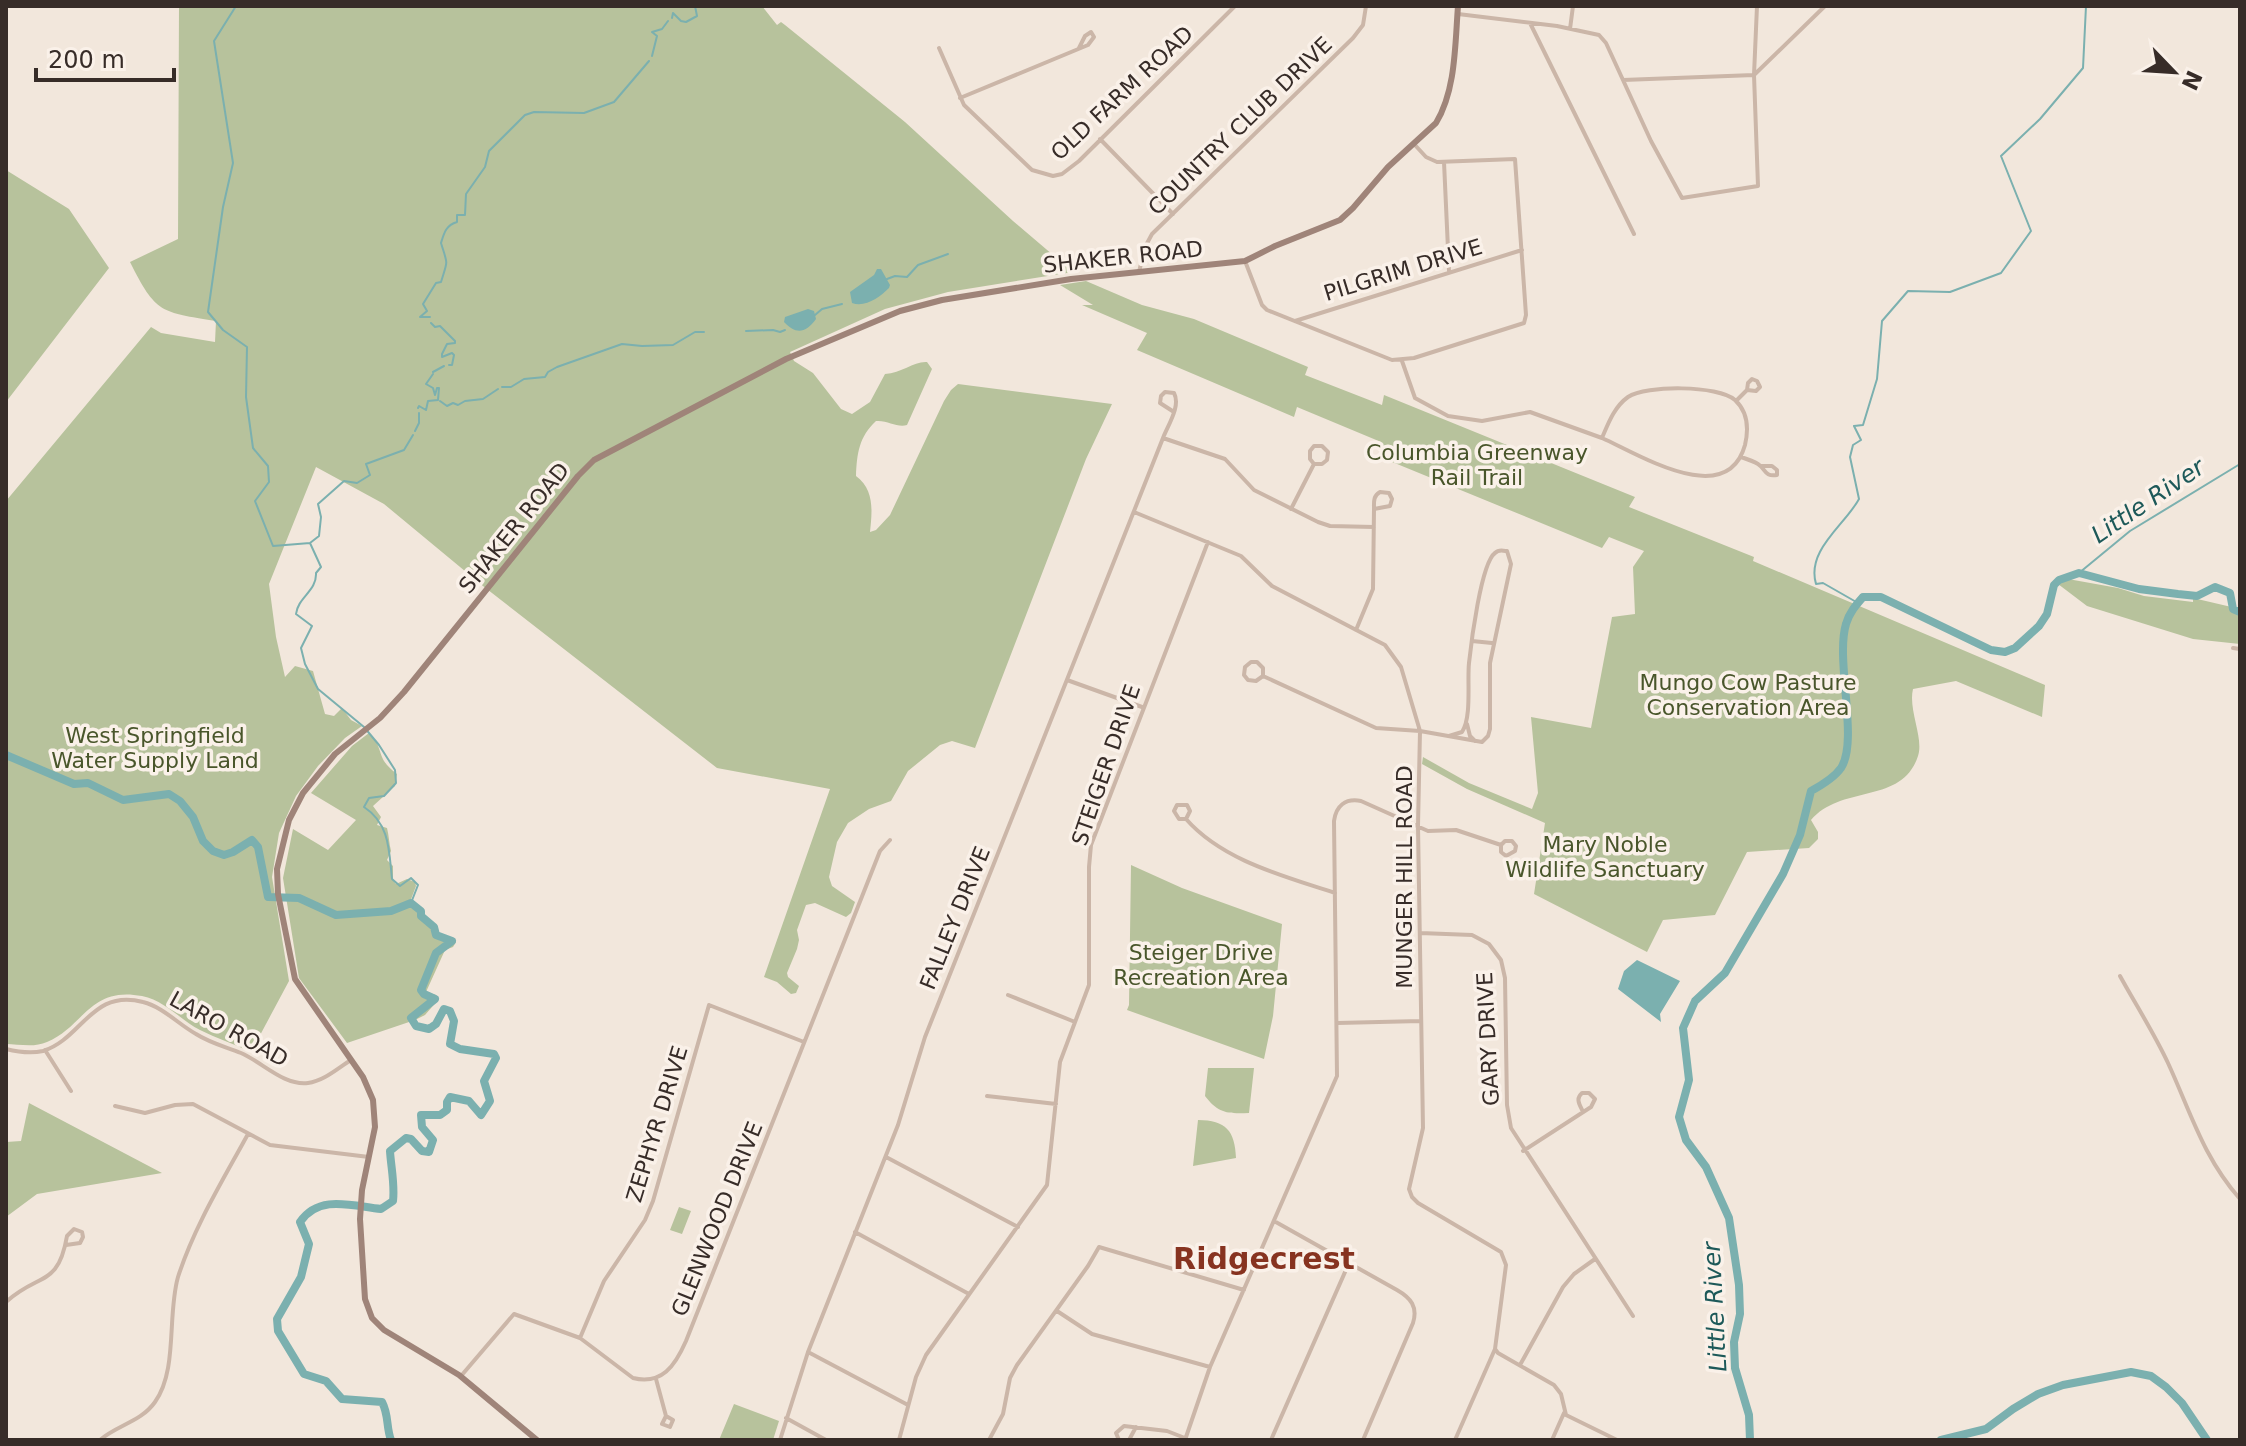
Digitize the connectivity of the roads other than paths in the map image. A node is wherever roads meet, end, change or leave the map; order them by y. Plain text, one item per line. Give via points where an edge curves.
1 (1235, 6) edge
2 (1366, 6) edge
3 (1573, 6) edge
4 (1757, 6) edge
5 (1825, 6) edge
6 (1458, 10) edge
7 (1530, 23) junction
8 (1570, 29) junction
9 (939, 48) dead end
10 (1079, 48) dead end
11 (1754, 75) junction
12 (1623, 80) junction
13 (960, 98) junction
14 (1100, 139) junction
15 (1414, 144) junction
16 (1444, 162) junction
17 (1173, 214) junction
18 (1634, 234) dead end
19 (1522, 250) junction
20 (1245, 261) junction
21 (1449, 271) junction
22 (1139, 272) junction
23 (1294, 321) junction
24 (1402, 361) junction
25 (1747, 390) dead end
26 (1736, 401) junction
27 (1174, 412) junction
28 (1163, 438) junction
29 (1602, 438) junction
30 (1741, 457) junction
31 (1314, 464) junction
32 (1761, 466) dead end
33 (1291, 509) junction
34 (1374, 509) junction
35 (1134, 512) junction
36 (1374, 527) junction
37 (1208, 542) junction
38 (1356, 630) junction
39 (1472, 641) junction
40 (1492, 643) junction
41 (2233, 648) dead end
42 (2240, 649) edge
43 (1263, 676) junction
44 (1067, 680) junction
45 (1142, 707) junction
46 (1467, 722) junction
47 (1420, 731) junction
48 (1449, 736) junction
49 (1476, 742) junction
50 (1186, 819) junction
51 (1418, 826) junction
52 (890, 840) dead end
53 (1501, 845) dead end
54 (1335, 893) junction
55 (1420, 933) junction
56 (2120, 976) dead end
57 (1008, 995) dead end
58 (1421, 1021) junction
59 (1075, 1022) junction
60 (1337, 1023) junction
61 (804, 1042) junction
62 (6, 1049) edge
63 (45, 1050) junction
64 (351, 1060) junction
65 (71, 1091) dead end
66 (987, 1096) dead end
67 (1056, 1104) junction
68 (115, 1106) dead end
69 (1583, 1112) junction
70 (248, 1134) junction
71 (1523, 1151) junction
72 (369, 1157) junction
73 (886, 1157) junction
74 (2240, 1199) edge
75 (1274, 1221) junction
76 (1018, 1227) junction
77 (855, 1232) junction
78 (66, 1245) junction
79 (1595, 1259) junction
80 (1349, 1263) junction
81 (1244, 1290) junction
82 (970, 1294) junction
83 (6, 1302) edge
84 (1057, 1311) junction
85 (1633, 1316) dead end
86 (580, 1338) junction
87 (1495, 1349) junction
88 (808, 1352) junction
89 (1520, 1365) junction
90 (1210, 1367) junction
91 (461, 1376) junction
92 (656, 1379) junction
93 (909, 1405) junction
94 (1564, 1412) junction
95 (666, 1416) dead end
96 (786, 1418) junction
97 (1136, 1427) junction
98 (1187, 1439) edge
99 (100, 1440) edge
100 (537, 1440) edge
101 (780, 1440) edge
102 (826, 1440) edge
103 (899, 1440) edge
104 (989, 1440) edge
105 (1119, 1440) edge
106 (1129, 1440) edge
107 (1271, 1440) edge
108 (1363, 1440) edge
109 (1455, 1440) edge
110 (1552, 1440) edge
111 (1617, 1440) edge

1 - 14 street, OLD FARM ROAD
2 - 17 street, COUNTRY CLUB DRIVE via 1359,32
3 - 8 street
4 - 11 street
5 - 11 street
6 - 7 street
6 - 15 street, SHAKER ROAD via 1445,105 1436,123
7 - 8 street
7 - 18 street
8 - 12 street via 1602,38
9 - 13 street, OLD FARM ROAD
10 - 13 street
11 - 12 street
11 - 12 street via 1758,186 1682,198
13 - 14 street, OLD FARM ROAD via 1040,174 1062,174
14 - 17 street
15 - 16 street via 1431,161
15 - 20 street, SHAKER ROAD via 1340,220
16 - 19 street via 1515,159
16 - 21 street
17 - 22 street, COUNTRY CLUB DRIVE via 1148,240
19 - 21 street, PILGRIM DRIVE
19 - 24 street via 1524,323
20 - 22 street, SHAKER ROAD
20 - 23 street via 1264,307
21 - 23 street, PILGRIM DRIVE
22 - 64 street, SHAKER ROAD via 1038,284 900,311 786,359 594,460 404,692 335,754 296,806 278,857 279,897 295,979
23 - 24 street
24 - 29 street via 1415,398 1448,416 1482,421 1530,412
25 - 26 street
26 - 29 street via 1715,390 1639,391 1618,406
26 - 30 street via 1748,427
27 - 27 street, FALLEY DRIVE via 1160,403 1165,392 1177,396
27 - 28 street, FALLEY DRIVE
28 - 33 street via 1225,459 1254,490
28 - 35 street, FALLEY DRIVE
29 - 30 street via 1701,477 1720,476
30 - 32 street
31 - 31 street via 1328,458 1322,446 1310,451
31 - 33 street
33 - 36 street via 1330,526
34 - 34 street via 1377,494 1389,493 1390,506
34 - 36 street
35 - 37 street, MUNGER HILL ROAD
35 - 44 street, FALLEY DRIVE
36 - 38 street via 1373,589
37 - 38 street, MUNGER HILL ROAD via 1241,556 1279,591
37 - 45 street, STEIGER DRIVE
38 - 47 street, MUNGER HILL ROAD via 1385,645 1398,660
39 - 40 street
39 - 40 street via 1489,563 1499,550 1507,551 1511,564
39 - 46 street
40 - 49 street via 1490,729 1485,740
41 - 42 street
43 - 43 street via 1259,663 1245,667 1248,680
43 - 47 street via 1367,725
44 - 45 street
44 - 73 street, FALLEY DRIVE via 925,1037
45 - 59 street, STEIGER DRIVE via 1091,845 1089,985
46 - 48 street via 1462,732
46 - 49 street
47 - 48 street
47 - 51 street, MUNGER HILL ROAD
48 - 49 street
50 - 50 street via 1189,808 1179,804 1174,814
50 - 54 street via 1234,855
51 - 53 street via 1431,832 1456,830
51 - 54 street via 1361,801 1340,805 1334,818
51 - 55 street, MUNGER HILL ROAD
52 - 61 street, GLENWOOD DRIVE via 880,851
54 - 60 street
55 - 58 street, MUNGER HILL ROAD
55 - 71 street, GARY DRIVE via 1472,935 1489,944 1501,960 1507,1112
56 - 74 street via 2159,1045 2202,1146
57 - 59 street
58 - 60 street
58 - 87 street, MUNGER HILL ROAD via 1423,1134 1409,1192 1418,1203 1504,1256
59 - 67 street, STEIGER DRIVE via 1060,1062
60 - 75 street via 1337,1076
61 - 86 street, ZEPHYR DRIVE via 709,1005 653,1201 604,1281
61 - 92 street, GLENWOOD DRIVE via 682,1350
62 - 63 street
63 - 64 street, LARO ROAD via 96,1008 132,1000 152,1005 199,1036 298,1083 317,1081
63 - 65 street
64 - 72 street, SHAKER ROAD via 374,1104
66 - 67 street
67 - 76 street, STEIGER DRIVE via 1047,1185
68 - 70 street via 145,1113 193,1104
69 - 69 street via 1594,1103 1584,1092 1578,1103
69 - 71 street
70 - 72 street via 278,1147
70 - 99 street via 179,1275 159,1397 144,1415
71 - 79 street, GARY DRIVE
72 - 91 street, SHAKER ROAD via 360,1209 364,1294 372,1318 393,1337
73 - 76 street
73 - 77 street, FALLEY DRIVE
75 - 80 street
75 - 81 street
76 - 82 street, STEIGER DRIVE
77 - 82 street
77 - 88 street, FALLEY DRIVE
78 - 78 street via 71,1230 82,1232 80,1243
78 - 83 street via 54,1273
79 - 85 street, GARY DRIVE
79 - 89 street via 1568,1280
80 - 107 street
80 - 108 street via 1403,1293 1415,1312
81 - 84 street via 1099,1247
81 - 90 street
82 - 93 street, STEIGER DRIVE via 926,1355
84 - 90 street via 1103,1338
84 - 104 street via 1010,1378 1003,1414
86 - 91 street via 514,1314
86 - 92 street via 625,1374
87 - 89 street
87 - 109 street
88 - 93 street
88 - 96 street, FALLEY DRIVE
89 - 94 street via 1554,1385
90 - 98 street
91 - 100 street, SHAKER ROAD
92 - 95 street
93 - 103 street, STEIGER DRIVE
94 - 110 street
94 - 111 street
96 - 101 street, FALLEY DRIVE
96 - 102 street
97 - 98 street
97 - 105 street via 1120,1427
97 - 106 street

